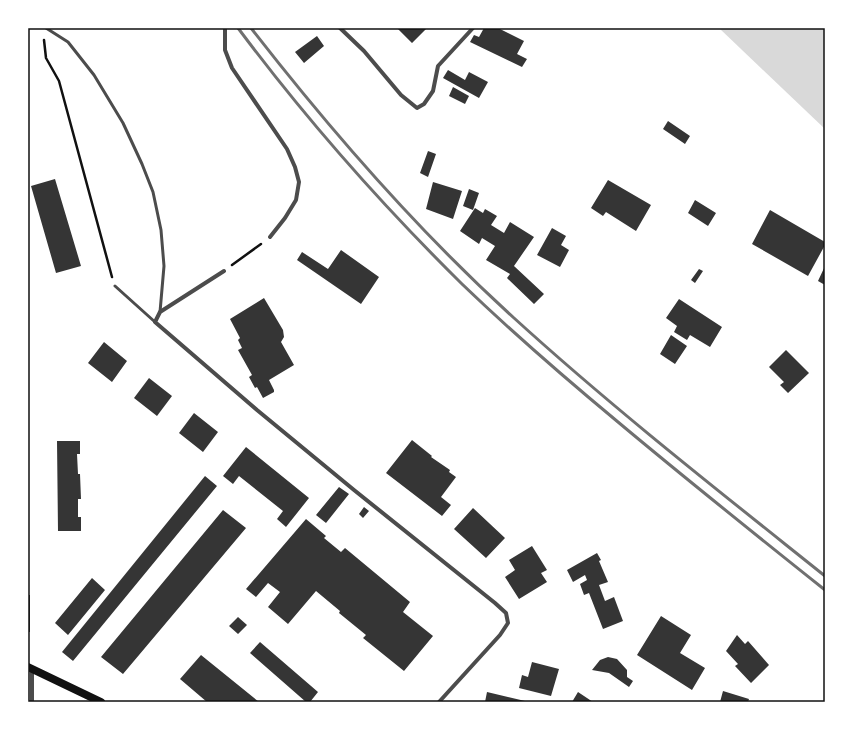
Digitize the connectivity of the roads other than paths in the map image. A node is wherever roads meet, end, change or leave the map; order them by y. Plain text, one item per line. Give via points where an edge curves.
1 (46, 28) edge
2 (225, 28) edge
3 (340, 28) edge
4 (473, 28) edge
5 (270, 237) road end
6 (224, 271) road end
7 (115, 286) road end
8 (160, 312) junction
9 (155, 322) junction
10 (30, 668) edge
11 (32, 702) edge
12 (101, 702) edge
13 (439, 702) edge

1 - 8 lane via 68,42 94,75 123,123 142,164 153,192 160,230 164,266
2 - 5 street via 225,50 232,68 286,149 299,182 296,200
3 - 4 street via 364,51 401,95 417,108 424,104 433,91 438,66
6 - 8 street
7 - 9 lane
8 - 9 street
9 - 13 street via 257,410 506,613 508,623 500,635
10 - 11 street
10 - 12 main road

